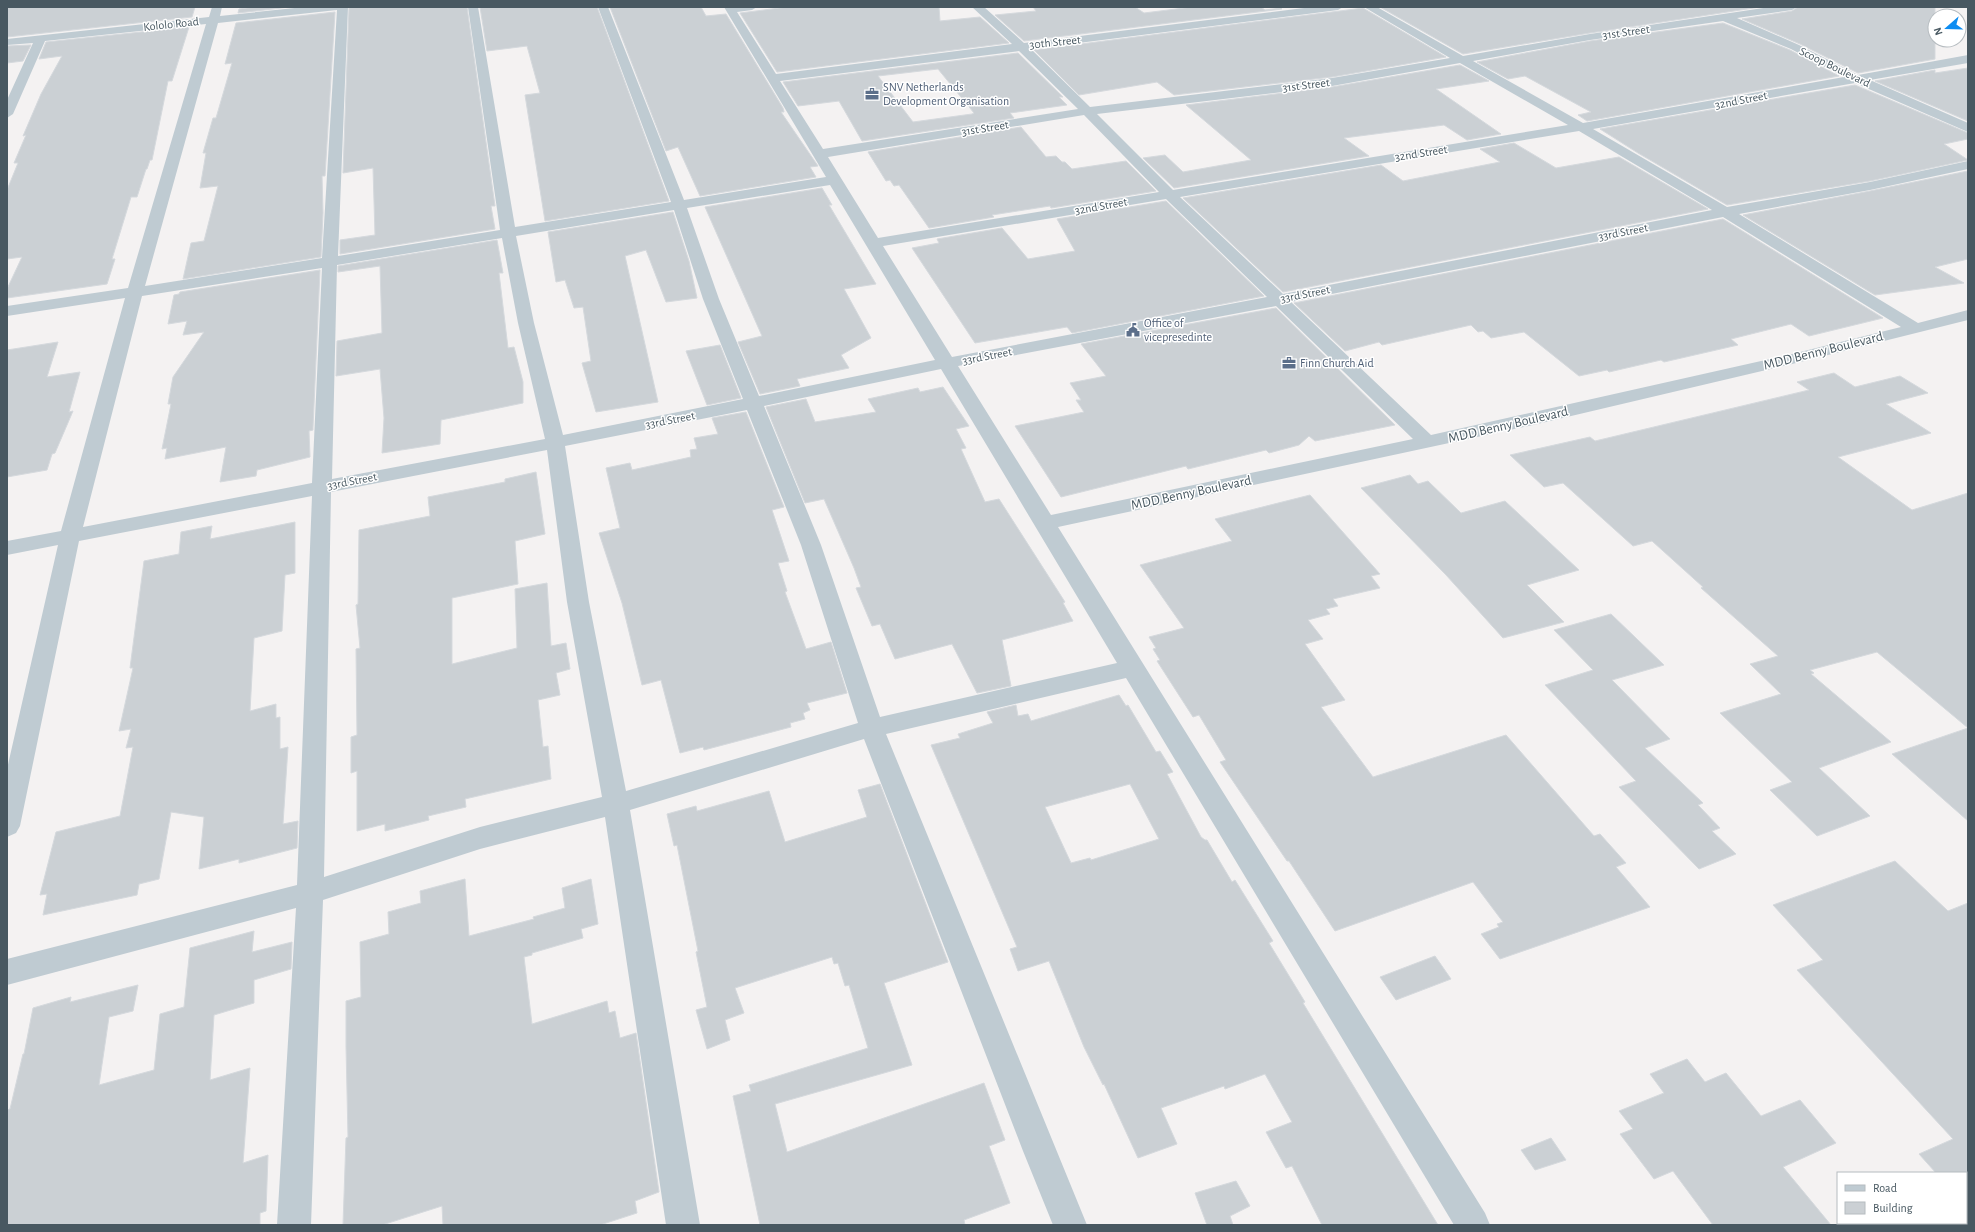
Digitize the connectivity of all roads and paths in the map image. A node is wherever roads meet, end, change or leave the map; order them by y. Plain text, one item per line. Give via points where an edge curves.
1 (335, 7) edge
2 (344, 7) edge
3 (473, 7) edge
4 (603, 7) edge
5 (752, 7) edge
6 (977, 7) edge
7 (1338, 7) edge
8 (1369, 7) edge
9 (1703, 7) edge
10 (1792, 7) edge
11 (730, 8) edge
12 (215, 13) edge
13 (1725, 17) junction
14 (40, 39) junction
15 (7, 42) edge
16 (1020, 46) junction
17 (1968, 59) edge
18 (1460, 60) junction
19 (773, 78) junction
20 (1855, 78) junction
21 (1087, 111) junction
22 (7, 114) edge
23 (1582, 127) junction
24 (1968, 128) edge
25 (819, 154) junction
26 (1968, 165) edge
27 (835, 180) junction
28 (1170, 194) junction
29 (679, 205) junction
30 (1725, 212) junction
31 (508, 233) junction
32 (874, 243) junction
33 (331, 262) junction
34 (135, 292) junction
35 (1278, 300) junction
36 (7, 311) edge
37 (1968, 314) edge
38 (1947, 319) junction
39 (1913, 327) junction
40 (1968, 331) edge
41 (947, 363) junction
42 (753, 403) junction
43 (555, 442) junction
44 (1427, 442) junction
45 (321, 487) junction
46 (1044, 523) junction
47 (70, 536) junction
48 (7, 548) edge
49 (1133, 668) junction
50 (872, 728) junction
51 (616, 804) junction
52 (7, 826) edge
53 (310, 893) junction
54 (7, 972) edge
55 (294, 1225) edge
56 (683, 1225) edge
57 (1070, 1225) edge
58 (1473, 1225) edge

1 - 12 street, Kololo Road
2 - 33 street via 336,118
3 - 31 street
4 - 29 street
5 - 11 street
6 - 16 street
7 - 16 street, 30th Street
8 - 18 street
9 - 13 street, Scoop Boulevard
10 - 13 street, 31st Street
11 - 19 street
12 - 14 street, Kololo Road
12 - 34 street
13 - 18 street, 31st Street
13 - 20 street, Scoop Boulevard via 1794,47
14 - 15 street, Kololo Road
14 - 22 street
16 - 19 street, 30th Street
16 - 21 street
17 - 20 street, 32nd Street
18 - 21 street, 31st Street via 1332,82
18 - 23 street
19 - 25 street
20 - 23 street, 32nd Street
20 - 24 street, Scoop Boulevard
21 - 25 street, 31st Street
21 - 28 street
23 - 28 street, 32nd Street
23 - 30 street
25 - 27 street
26 - 30 street, 33rd Street via 1870,186
27 - 29 street
27 - 32 street
28 - 32 street, 32nd Street
28 - 35 street
29 - 31 street
29 - 42 street via 711,299
30 - 35 street, 33rd Street
30 - 39 street
31 - 33 street
31 - 43 street via 526,323
32 - 41 street
33 - 34 street
33 - 45 street
34 - 36 street
34 - 47 street
35 - 41 street, 33rd Street
35 - 44 street
37 - 38 street, MDD Benny Boulevard
38 - 39 street, MDD Benny Boulevard
38 - 40 street
39 - 44 street, MDD Benny Boulevard via 1792,359
41 - 42 street, 33rd Street
41 - 46 street
42 - 43 street, 33rd Street
42 - 50 street via 811,545
43 - 45 street, 33rd Street
43 - 51 street via 578,602
44 - 46 street, MDD Benny Boulevard
45 - 47 street, 33rd Street
45 - 53 street
46 - 49 street
47 - 48 street, 33rd Street
47 - 52 street
49 - 50 street
49 - 58 street
50 - 51 street
50 - 57 street
51 - 53 street via 480,838
51 - 56 street
53 - 54 street
53 - 55 street

